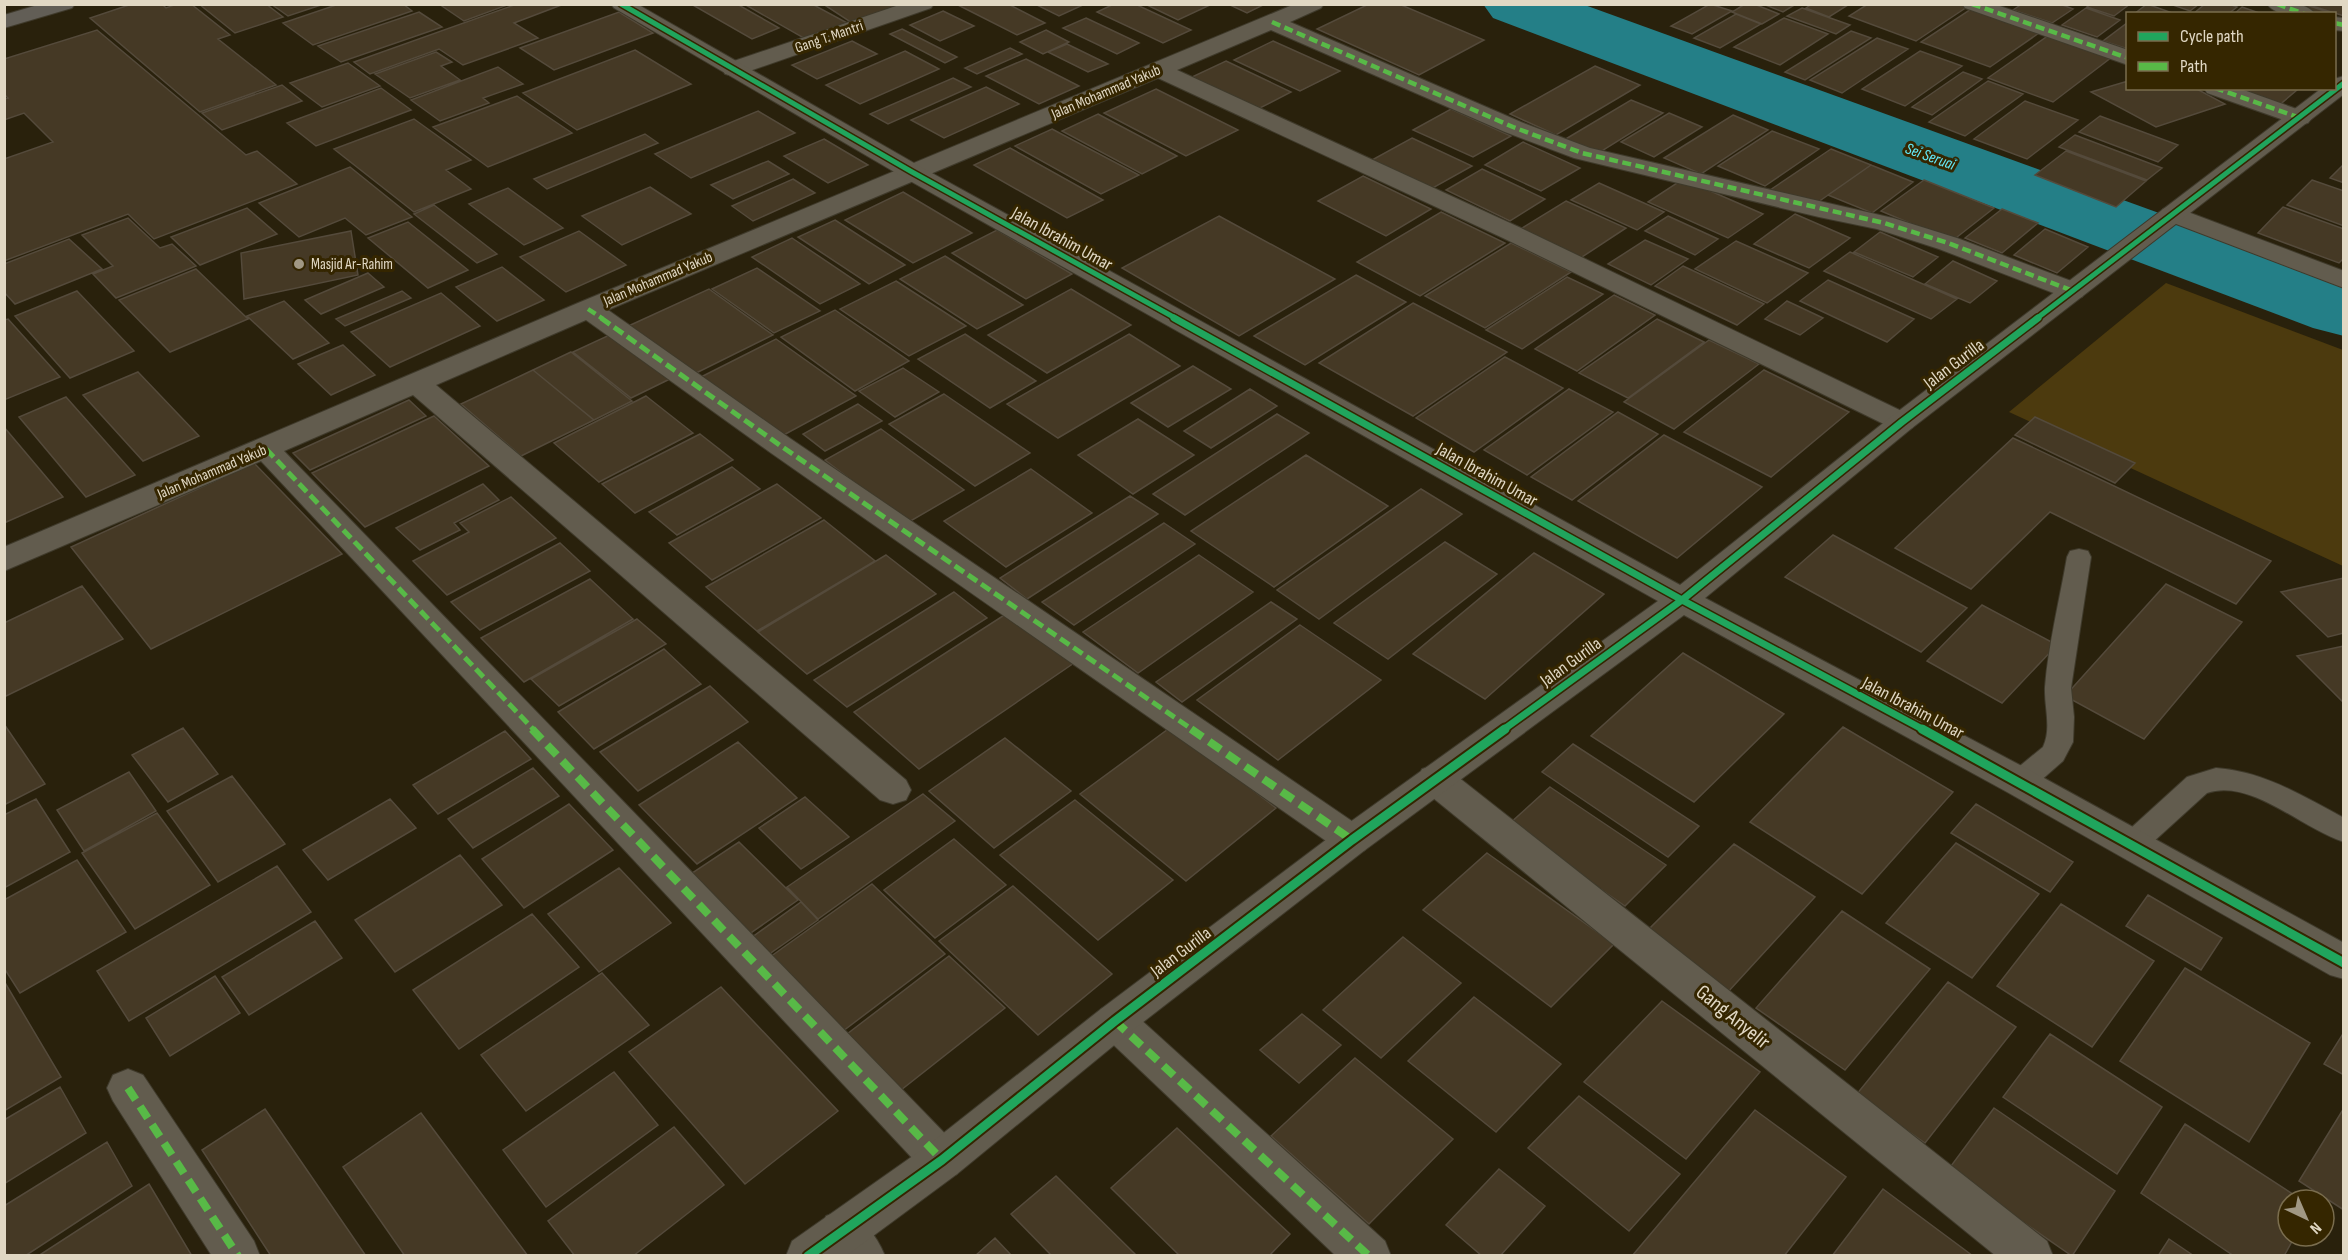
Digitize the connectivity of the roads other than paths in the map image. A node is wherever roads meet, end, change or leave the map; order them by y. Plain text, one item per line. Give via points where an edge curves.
1 (10, 4) edge
2 (65, 4) edge
3 (621, 4) edge
4 (924, 4) edge
5 (1314, 4) edge
6 (1972, 4) edge
7 (2277, 4) edge
8 (4, 6) edge
9 (2299, 12) edge
10 (4, 22) edge
11 (1272, 22) junction
12 (2126, 58) edge
13 (733, 69) junction
14 (1159, 70) junction
15 (2221, 90) edge
16 (2334, 90) edge
17 (2300, 118) junction
18 (912, 172) junction
19 (2166, 219) junction
20 (2343, 280) edge
21 (2073, 291) junction
22 (588, 309) junction
23 (417, 383) junction
24 (1902, 422) junction
25 (266, 449) junction
26 (2079, 557) dead end
27 (4, 560) edge
28 (1682, 600) junction
29 (1435, 779) junction
30 (2020, 782) junction
31 (893, 790) dead end
32 (2343, 831) edge
33 (1352, 840) junction
34 (2131, 845) junction
35 (2343, 963) edge
36 (1115, 1022) junction
37 (128, 1088) dead end
38 (942, 1160) junction
39 (838, 1247) edge
40 (238, 1256) edge
41 (1369, 1256) edge
42 (2031, 1256) edge

1 - 8 main road
2 - 10 main road
3 - 13 street, Jalan Ibrahim Umar
4 - 13 street, Gang T. Mantri
5 - 11 street, Jalan Mohammad Yakub
6 - 12 street
7 - 9 street
11 - 14 street, Jalan Mohammad Yakub
11 - 21 street via 1582,153 1894,225
13 - 18 street, Jalan Ibrahim Umar
14 - 18 street, Jalan Mohammad Yakub
14 - 24 street via 1512,233
15 - 17 street
16 - 17 street, Jalan Gurilla
17 - 19 street, Jalan Gurilla
18 - 22 street, Jalan Mohammad Yakub
18 - 28 street, Jalan Ibrahim Umar
19 - 20 street
19 - 21 street, Jalan Gurilla
21 - 24 street, Jalan Gurilla
22 - 23 street, Jalan Mohammad Yakub
22 - 33 street
23 - 25 street, Jalan Mohammad Yakub
23 - 31 street
24 - 28 street, Jalan Gurilla
25 - 27 street, Jalan Mohammad Yakub
25 - 38 street
26 - 30 lane via 2058,688 2059,742 2053,754
28 - 29 street, Jalan Gurilla
28 - 30 street, Jalan Ibrahim Umar
29 - 33 street, Jalan Gurilla
29 - 42 street, Gang Anyelir
30 - 34 street, Jalan Ibrahim Umar
32 - 34 lane via 2262,788 2216,779 2197,785
33 - 36 street, Jalan Gurilla
34 - 35 street, Jalan Ibrahim Umar
36 - 38 street, Jalan Gurilla
36 - 41 street
37 - 40 street
38 - 39 street, Jalan Gurilla

